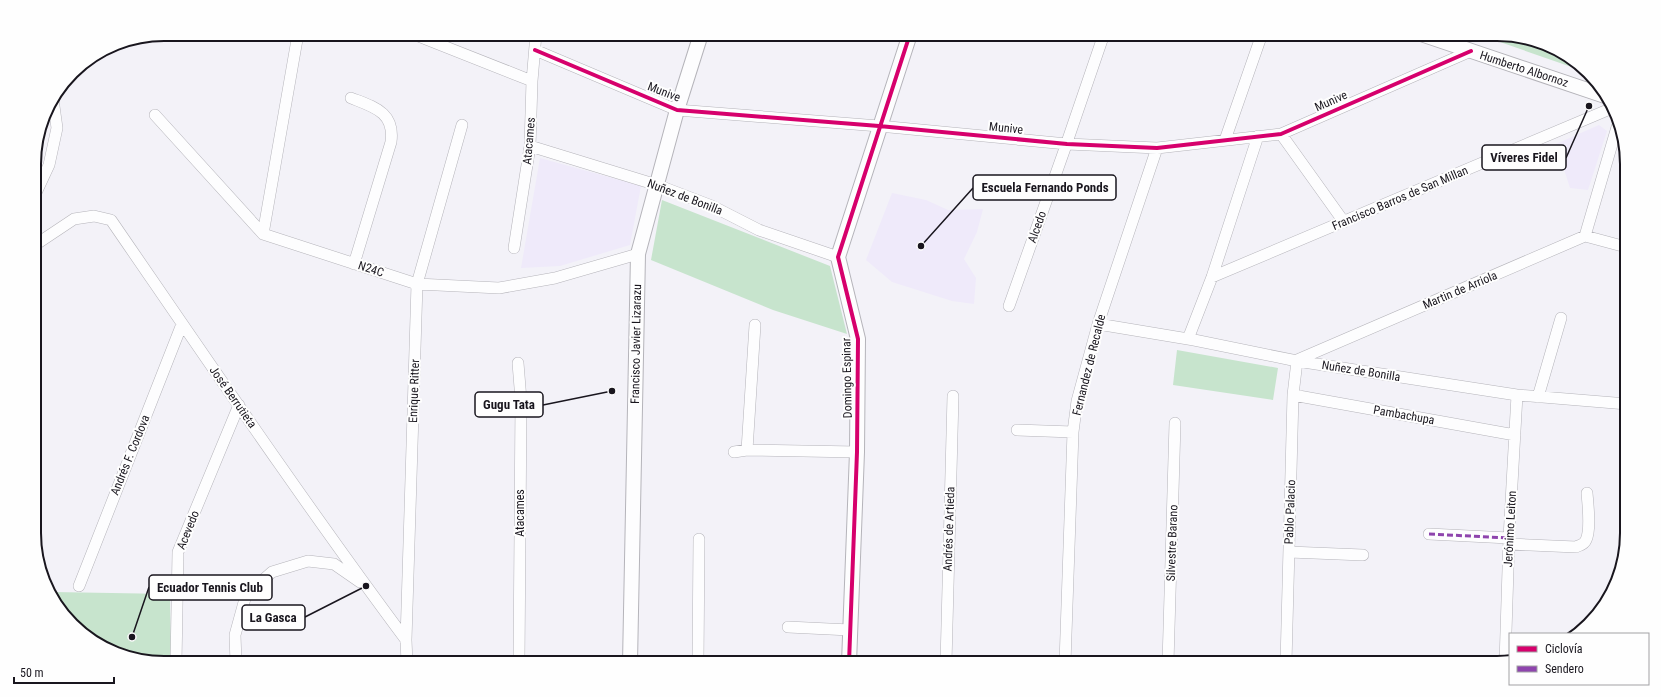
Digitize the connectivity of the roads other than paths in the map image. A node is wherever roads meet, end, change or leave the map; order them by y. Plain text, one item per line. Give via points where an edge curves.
1 (297, 41) edge
2 (431, 41) edge
3 (536, 41) edge
4 (699, 41) edge
5 (908, 41) edge
6 (1102, 41) edge
7 (1260, 41) edge
8 (1442, 41) edge
9 (535, 50) junction
10 (1471, 51) junction
11 (532, 81) junction
12 (1598, 94) edge
13 (351, 98) dead end
14 (54, 108) edge
15 (677, 110) junction
16 (1608, 110) edge
17 (155, 115) dead end
18 (462, 125) dead end
19 (879, 126) junction
20 (1616, 133) edge
21 (1282, 134) junction
22 (1258, 136) junction
23 (1225, 140) junction
24 (1067, 144) junction
25 (530, 146) junction
26 (1157, 148) junction
27 (41, 181) edge
28 (657, 185) junction
29 (1344, 222) junction
30 (263, 234) junction
31 (1585, 236) junction
32 (41, 241) edge
33 (1620, 245) edge
34 (514, 248) dead end
35 (638, 254) junction
36 (838, 257) junction
37 (354, 264) junction
38 (1212, 277) junction
39 (417, 284) junction
40 (1009, 306) dead end
41 (1562, 318) dead end
42 (182, 324) junction
43 (1098, 324) junction
44 (755, 325) dead end
45 (1188, 339) junction
46 (1297, 361) junction
47 (518, 363) dead end
48 (1293, 395) junction
49 (1517, 395) junction
50 (953, 396) dead end
51 (1538, 397) junction
52 (1620, 403) edge
53 (239, 405) junction
54 (1175, 423) dead end
55 (1016, 430) dead end
56 (1073, 432) junction
57 (1515, 435) junction
58 (747, 450) junction
59 (734, 452) dead end
60 (857, 452) junction
61 (1587, 493) dead end
62 (1428, 534) dead end
63 (698, 539) dead end
64 (1509, 541) junction
65 (1289, 552) junction
66 (1363, 555) dead end
67 (78, 586) dead end
68 (366, 586) junction
69 (788, 627) dead end
70 (850, 630) junction
71 (406, 640) junction
72 (176, 656) edge
73 (236, 656) edge
74 (407, 656) edge
75 (519, 656) edge
76 (630, 656) edge
77 (698, 656) edge
78 (849, 656) edge
79 (946, 656) edge
80 (1065, 656) edge
81 (1168, 656) edge
82 (1286, 656) edge
83 (1505, 656) edge

1 - 30 street
2 - 11 street
3 - 9 street, Atacames
4 - 15 street, Francisco Javier Lizarazu
5 - 19 street
6 - 24 street, Alcedo
7 - 23 street
8 - 10 street, Humberto Albornoz
9 - 11 street, Atacames
9 - 15 street, Munive
10 - 12 street, Humberto Albornoz
10 - 21 street, Munive
11 - 25 street, Atacames
13 - 37 street via 380,110 390,124 392,133
14 - 27 street via 57,128 49,165
15 - 19 street, Munive
15 - 28 street, Francisco Javier Lizarazu
16 - 29 street, Francisco Barros de San Millan
17 - 30 street, N24C
18 - 39 street, Enrique Ritter
19 - 24 street, Munive
19 - 36 street
20 - 31 street
21 - 22 street, Munive
21 - 29 street
22 - 23 street, Munive
22 - 38 street
23 - 26 street, Munive
24 - 26 street, Munive
24 - 40 street, Alcedo
25 - 28 street, Nuñez de Bonilla
25 - 34 street, Atacames
26 - 43 street, Fernandez de Recalde
28 - 35 street, Francisco Javier Lizarazu
28 - 36 street, Nuñez de Bonilla via 712,206 759,230
29 - 38 street, Francisco Barros de San Millan
30 - 37 street, N24C
31 - 33 street
31 - 46 street, Martin de Arriola
32 - 42 street, José Berrutieta via 74,220 94,216 111,220
35 - 39 street, N24C via 555,278 499,288
35 - 76 street, Francisco Javier Lizarazu
36 - 60 street, Domingo Espinar via 858,339
37 - 39 street, N24C
38 - 45 street
39 - 71 street, Enrique Ritter
41 - 51 street
42 - 53 street, José Berrutieta
42 - 67 street, Andrés F. Cordova
43 - 45 street, Nuñez de Bonilla
43 - 56 street, Fernandez de Recalde via 1077,401
44 - 58 street
45 - 46 street, Nuñez de Bonilla
46 - 48 street, Pablo Palacio
46 - 49 street, Nuñez de Bonilla
47 - 75 street, Atacames via 521,400
48 - 57 street, Pambachupa
48 - 65 street, Pablo Palacio
49 - 51 street, Nuñez de Bonilla
49 - 57 street, Jerónimo Leiton
50 - 79 street, Andrés de Artieda
51 - 52 street, Nuñez de Bonilla
53 - 68 street, José Berrutieta
53 - 72 street, Acevedo via 178,552
54 - 81 street, Silvestre Barano
55 - 56 street
56 - 80 street, Fernandez de Recalde
57 - 64 street, Jerónimo Leiton
58 - 59 street
58 - 60 street
60 - 70 street, Domingo Espinar
61 - 64 street via 1588,534 1586,542 1582,545 1576,547
62 - 64 street
63 - 77 street
64 - 83 street, Jerónimo Leiton
65 - 66 street
65 - 82 street, Pablo Palacio
68 - 71 street, José Berrutieta
68 - 73 street via 334,564 308,561 272,572 246,595 235,635
69 - 70 street
70 - 78 street, Domingo Espinar
71 - 74 street, Enrique Ritter

